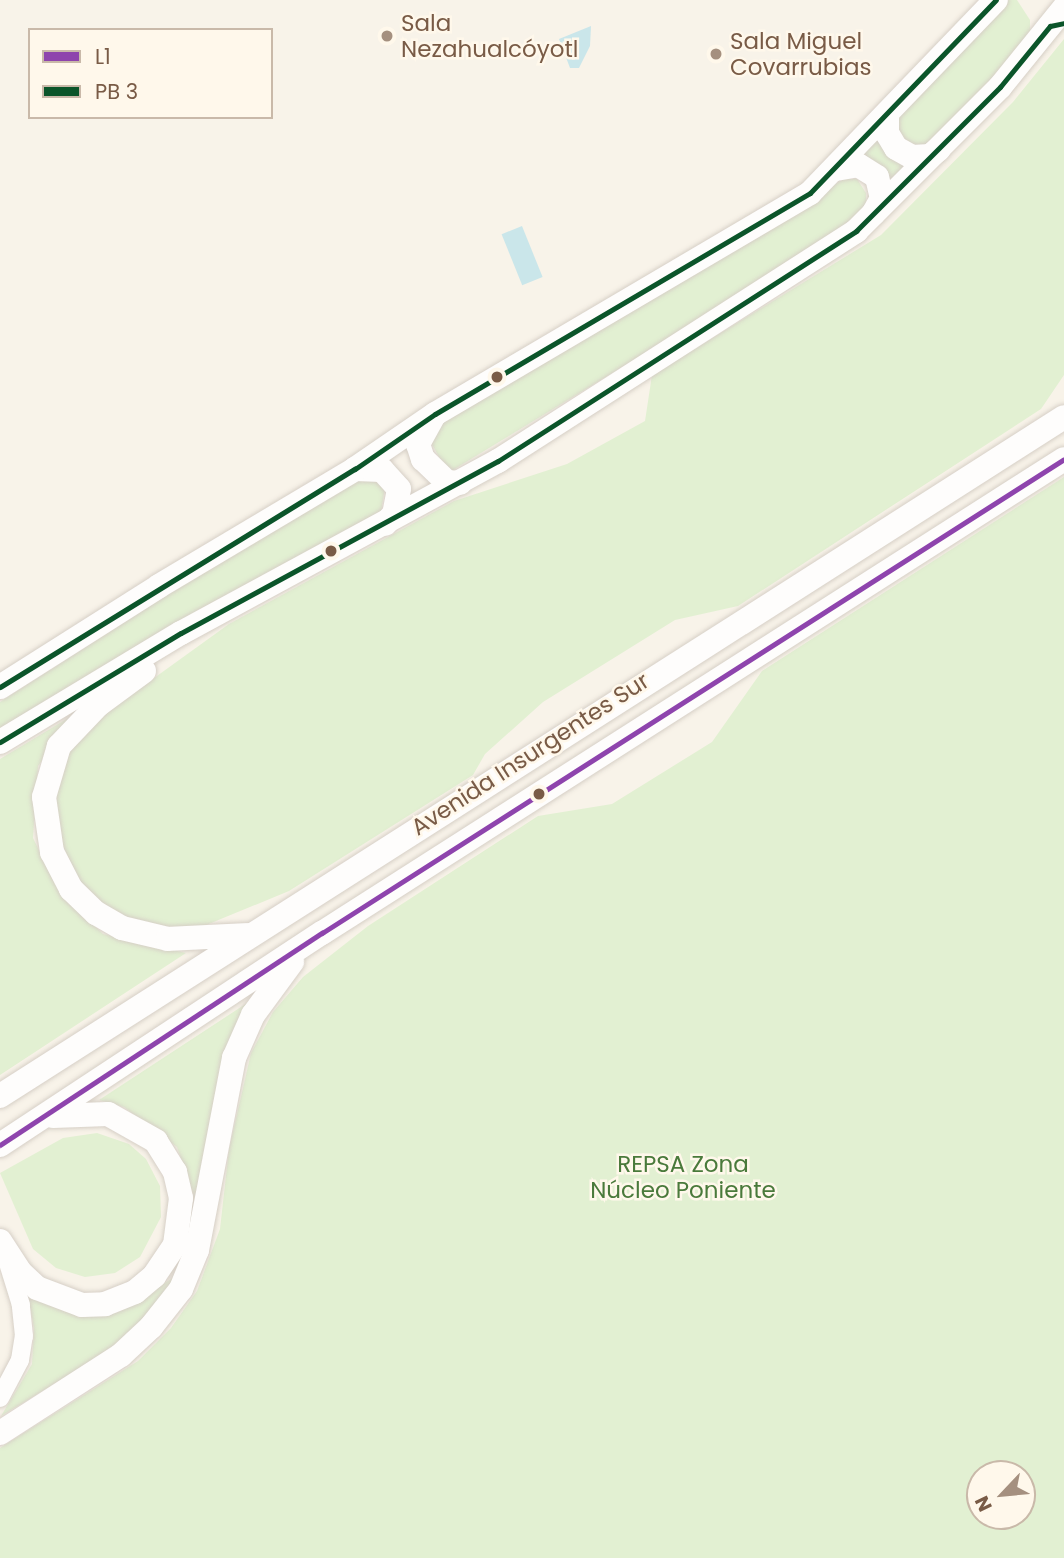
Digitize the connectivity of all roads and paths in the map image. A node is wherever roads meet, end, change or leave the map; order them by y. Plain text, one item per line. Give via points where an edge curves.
1 (996, 0) edge
2 (1059, 19) edge
3 (887, 115) junction
4 (944, 145) junction
5 (836, 169) junction
6 (871, 217) junction
7 (1064, 396) edge
8 (435, 414) junction
9 (1054, 424) edge
10 (1064, 459) edge
11 (355, 469) junction
12 (460, 483) junction
13 (384, 524) junction
14 (181, 633) junction
15 (0, 687) edge
16 (0, 742) edge
17 (322, 933) junction
18 (249, 935) junction
19 (0, 1096) edge
20 (42, 1119) junction
21 (0, 1145) edge
22 (0, 1242) edge
23 (0, 1398) edge
24 (0, 1433) edge

1 - 3 main road
2 - 4 main road
3 - 4 main road via 887,133 896,148 912,157 930,156
3 - 5 main road
4 - 6 main road
5 - 6 main road via 858,165 877,177 882,198
5 - 8 main road via 810,193 721,249
6 - 12 main road via 554,427
7 - 9 main road
8 - 11 main road
8 - 12 main road via 418,444 423,459 447,482
9 - 18 main road, Avenida Insurgentes Sur
10 - 17 main road, Avenida Insurgentes Sur
11 - 13 main road via 382,470 399,489 394,514
11 - 15 main road
12 - 13 main road
13 - 14 main road
14 - 16 main road
14 - 18 main road via 159,659 67,734 45,784 46,835 71,889 96,913 122,928 169,939
17 - 20 main road, Avenida Insurgentes Sur
17 - 24 main road via 272,986 239,1043 197,1251 181,1289 121,1355
18 - 19 main road, Avenida Insurgentes Sur
20 - 21 main road, Avenida Insurgentes Sur
20 - 22 main road via 97,1112 129,1122 156,1141 175,1172 181,1198 175,1245 162,1267 135,1292 106,1304 82,1305 37,1288
22 - 23 street via 22,1305 24,1336 20,1360

